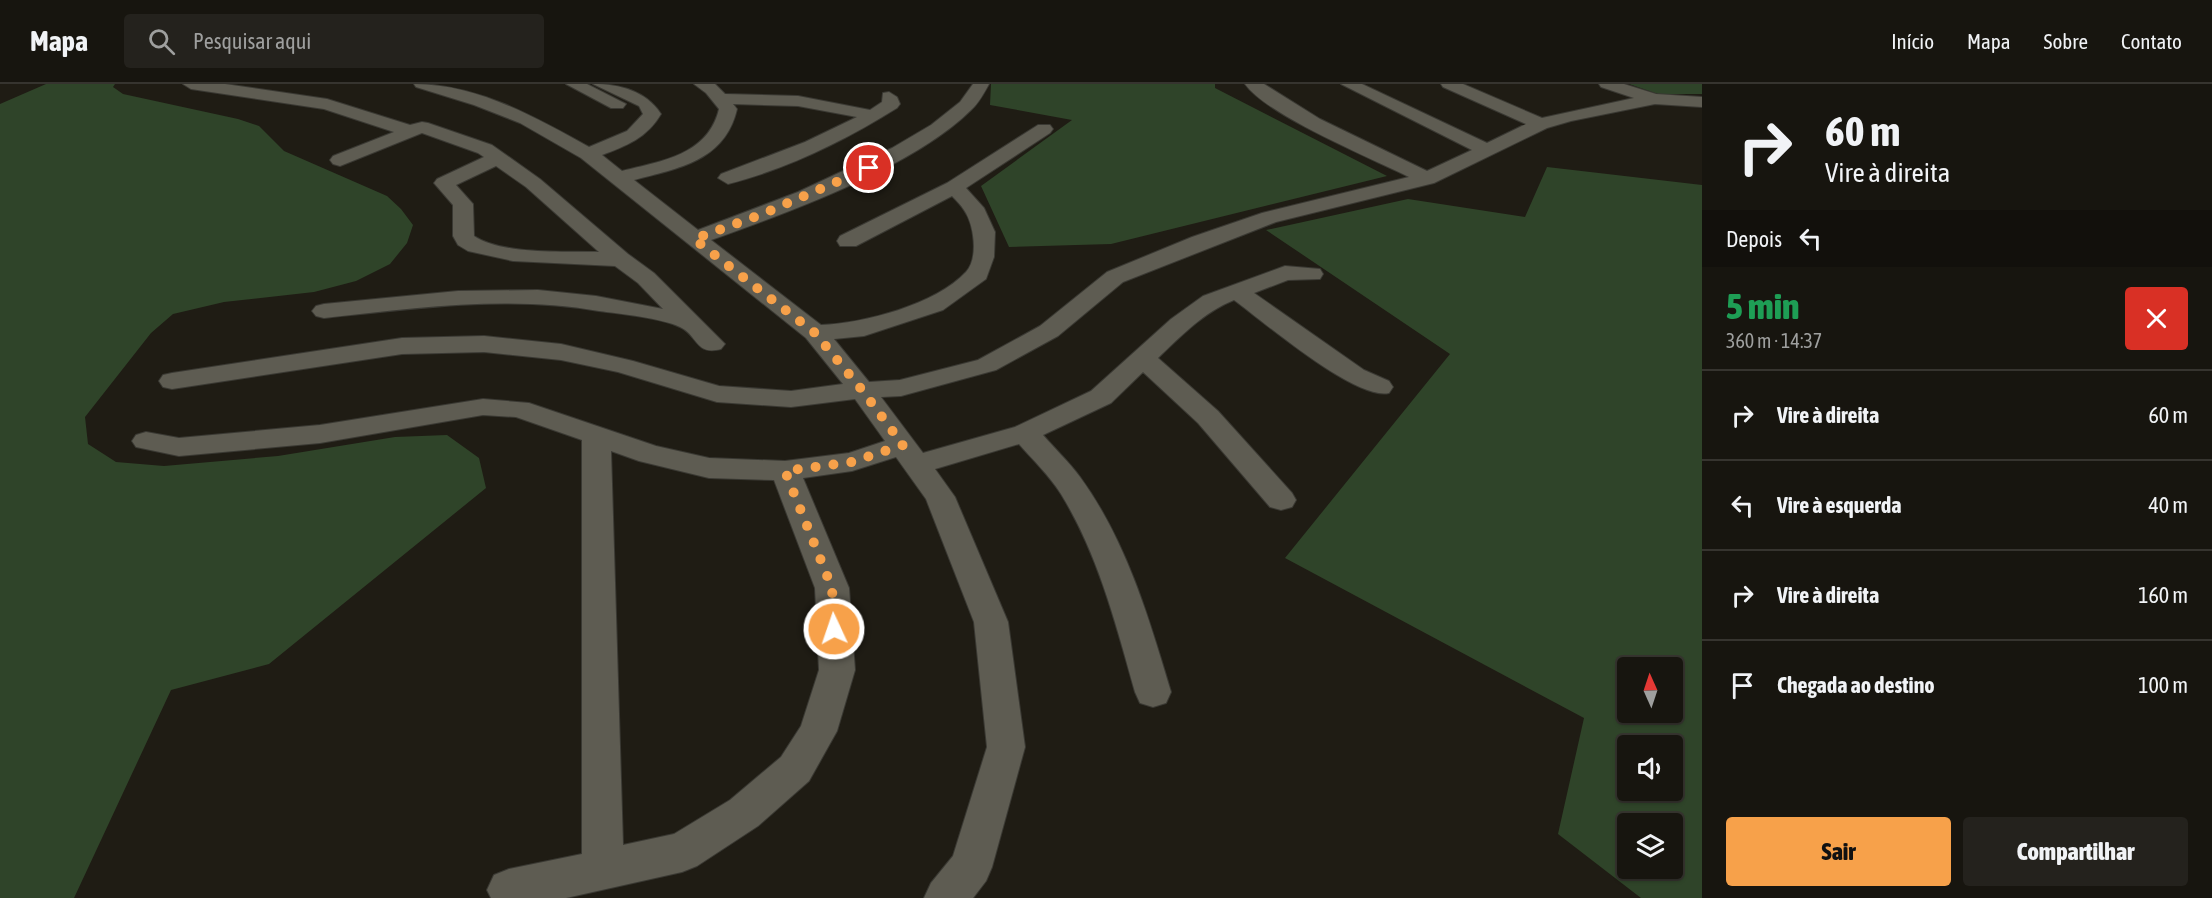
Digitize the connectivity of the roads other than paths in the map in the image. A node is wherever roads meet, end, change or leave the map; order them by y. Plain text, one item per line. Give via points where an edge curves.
1 (192, 84) edge
2 (422, 84) edge
3 (574, 84) edge
4 (601, 84) edge
5 (702, 84) edge
6 (981, 84) edge
7 (1253, 84) edge
8 (1349, 84) edge
9 (1449, 84) edge
10 (1607, 84) edge
11 (889, 97) dead end
12 (720, 99) junction
13 (1655, 99) junction
14 (480, 101) junction
15 (1702, 102) edge
16 (629, 109) dead end
17 (873, 116) junction
18 (431, 123) junction
19 (1541, 124) junction
20 (1044, 129) dead end
21 (1485, 149) junction
22 (588, 154) junction
23 (692, 156) junction
24 (498, 158) junction
25 (340, 160) dead end
26 (617, 179) junction
27 (1427, 179) junction
28 (954, 188) junction
29 (694, 239) junction
30 (848, 242) dead end
31 (620, 259) junction
32 (1312, 274) dead end
33 (1238, 292) junction
34 (324, 311) dead end
35 (691, 322) junction
36 (815, 333) junction
37 (712, 344) dead end
38 (1143, 358) junction
39 (172, 381) dead end
40 (1380, 387) dead end
41 (862, 390) junction
42 (1025, 433) junction
43 (596, 436) junction
44 (146, 441) dead end
45 (910, 455) junction
46 (785, 471) junction
47 (1281, 500) dead end
48 (1153, 692) dead end
49 (603, 870) junction
50 (509, 890) dead end
51 (946, 898) edge

1 - 18 street
2 - 14 street
3 - 16 street
4 - 22 street via 645,103 652,114 647,126 635,134
5 - 12 street
6 - 29 street via 973,101 930,134 869,168
7 - 27 street via 1267,96
8 - 21 street
9 - 19 street
10 - 13 street
11 - 17 street via 891,104
12 - 17 street via 758,97 842,106
12 - 23 street via 728,109 727,124 715,140
13 - 15 street
13 - 19 street
14 - 18 street
14 - 22 street via 526,119
17 - 23 street via 735,184
18 - 24 street
18 - 25 street
19 - 21 street
20 - 28 street
21 - 27 street
22 - 26 street
23 - 26 street
24 - 31 street via 533,183
24 - 31 street via 444,183 463,204 461,230 466,241 478,249 514,254
26 - 29 street
27 - 41 street via 1269,217 1200,242 1115,277 1049,330 987,365 901,388
28 - 30 street
28 - 36 street via 974,208 984,232 978,274 935,305 855,331
29 - 36 street
31 - 35 street via 646,278
32 - 33 street via 1285,273
33 - 38 street via 1211,301
33 - 40 street via 1355,376
34 - 35 street via 425,300 539,297 632,309
35 - 37 street
36 - 41 street
38 - 42 street via 1101,397
38 - 47 street via 1208,417
39 - 41 street via 402,346 484,344 571,354 717,394 790,399
41 - 45 street
42 - 45 street
42 - 48 street via 1072,487 1107,549
43 - 44 street via 519,409 483,407 320,434 179,447
43 - 46 street via 709,468
43 - 49 street
45 - 46 street
45 - 51 street via 940,497 991,622 1006,747 971,867
46 - 49 street via 832,588 837,670 818,730 795,769 744,813 682,852
49 - 50 street

